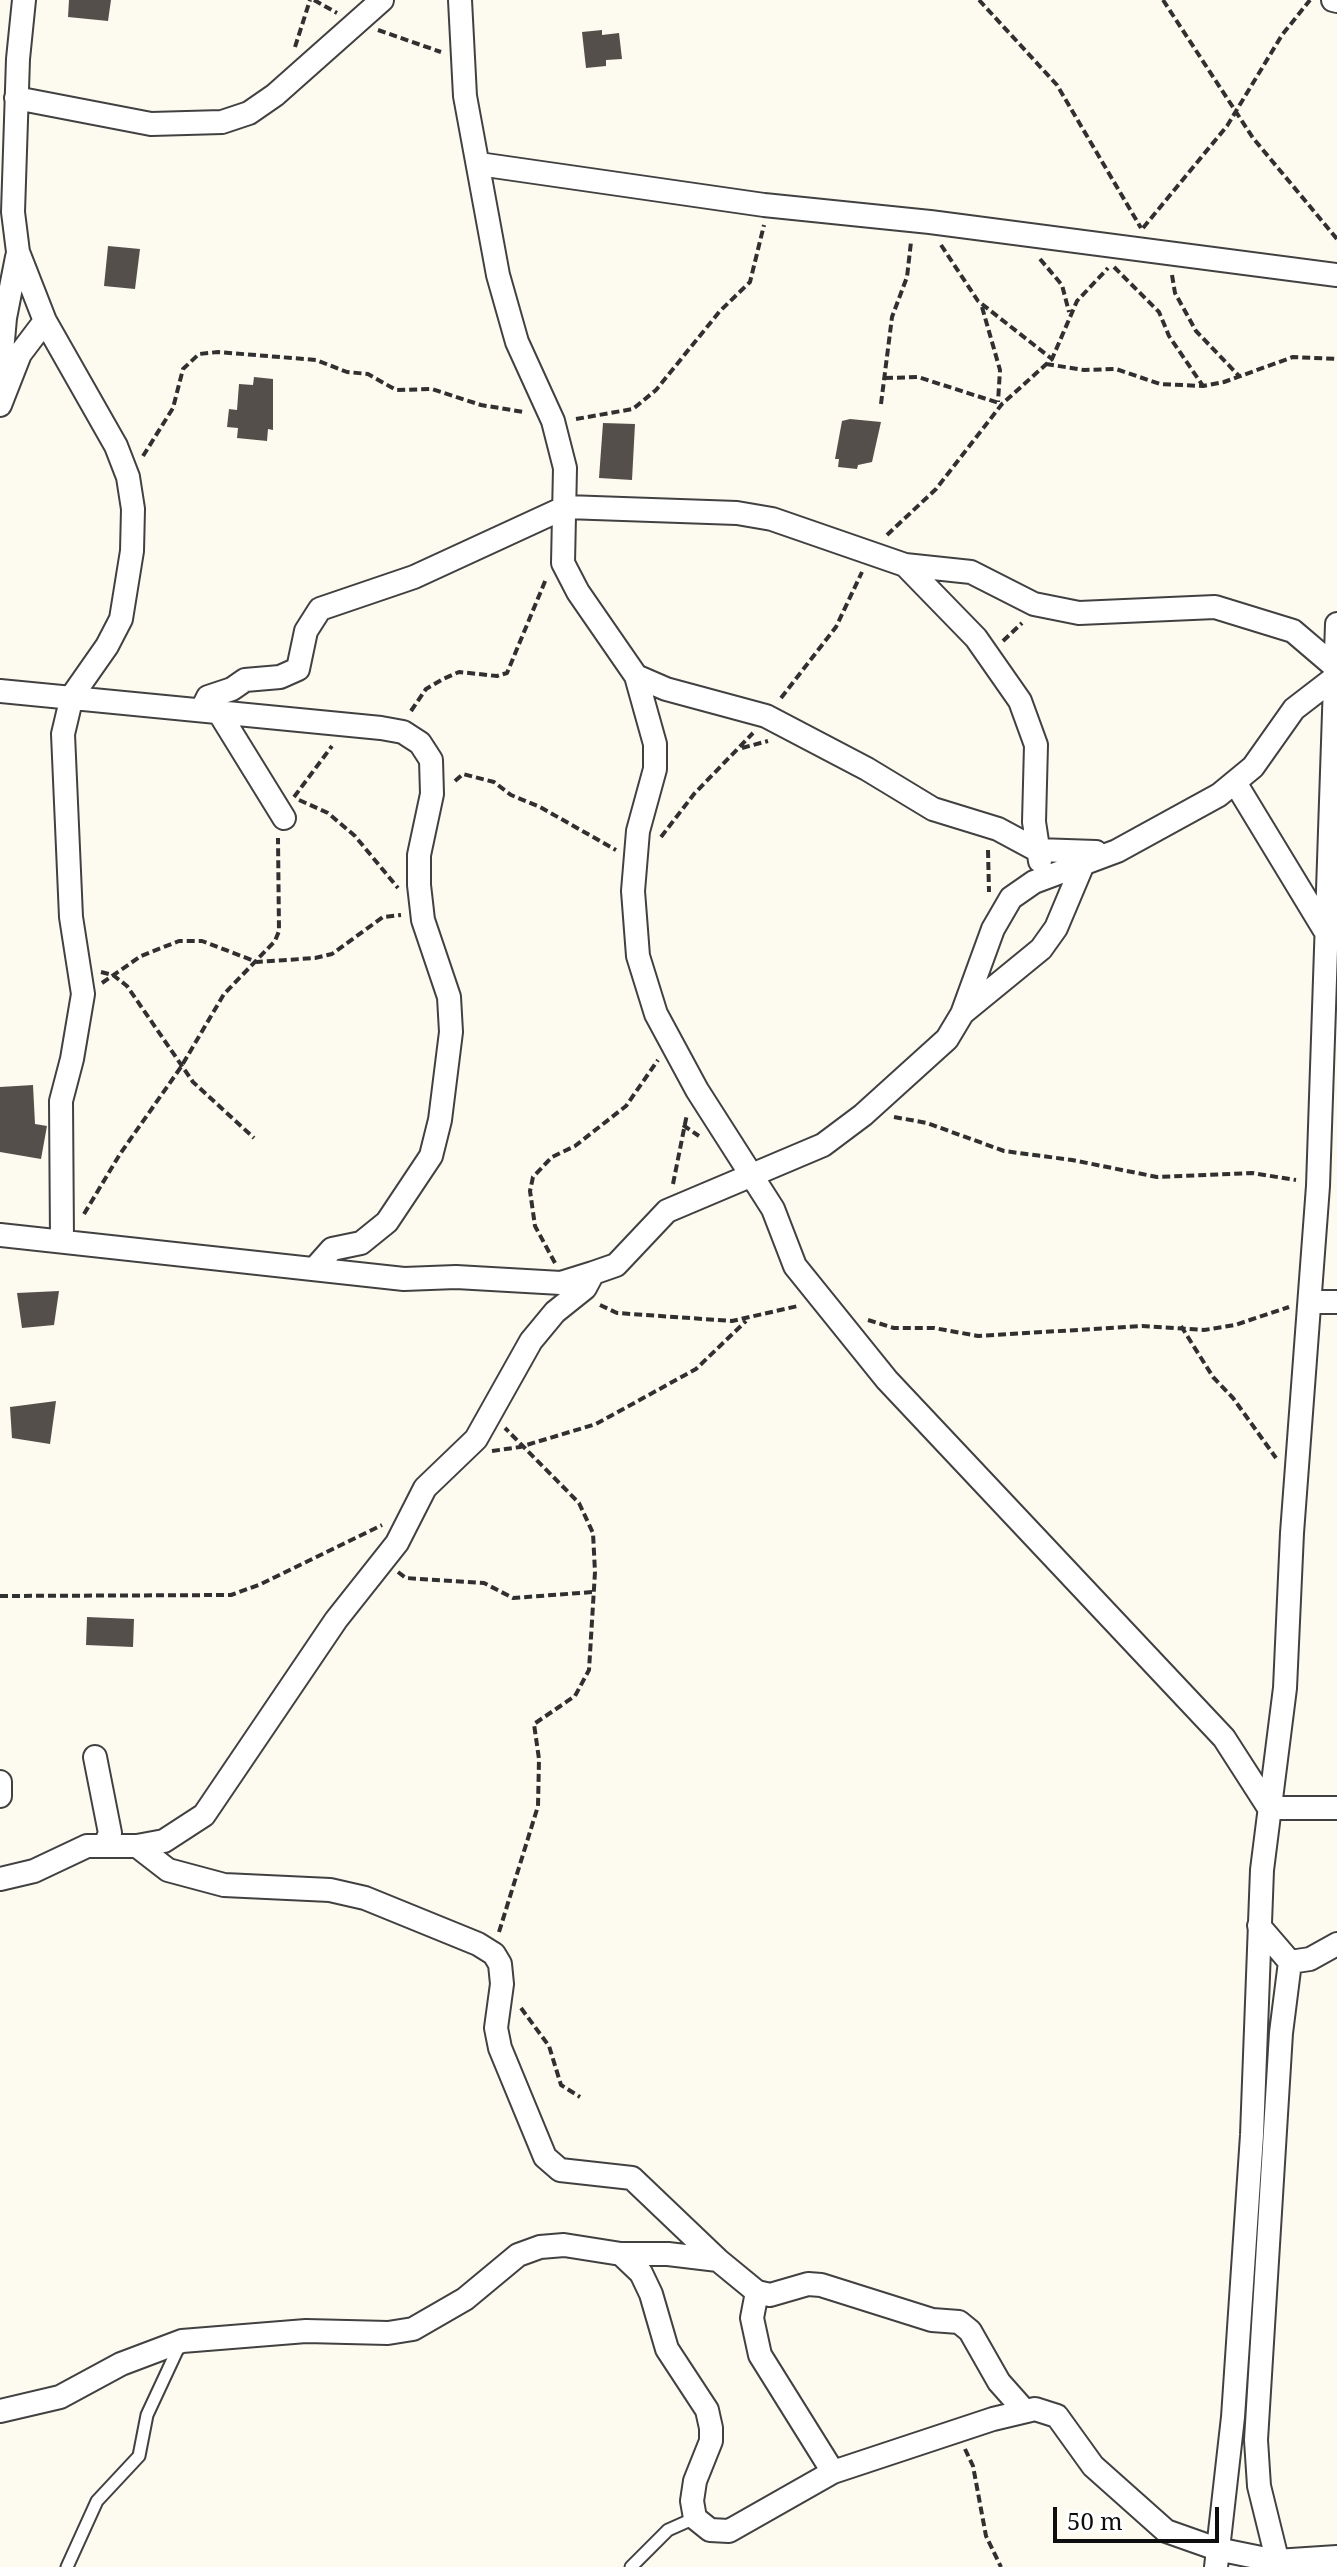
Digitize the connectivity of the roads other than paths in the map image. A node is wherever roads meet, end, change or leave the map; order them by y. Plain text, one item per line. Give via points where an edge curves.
1 (24, 0) edge
2 (382, 0) edge
3 (460, 0) edge
4 (16, 98) junction
5 (479, 164) junction
6 (18, 252) junction
7 (1337, 275) edge
8 (45, 321) junction
9 (0, 374) edge
10 (0, 405) edge
11 (566, 507) junction
12 (905, 565) junction
13 (1337, 617) edge
14 (1337, 624) edge
15 (1293, 631) junction
16 (1334, 672) junction
17 (636, 676) junction
18 (0, 691) edge
19 (72, 696) junction
20 (210, 710) junction
21 (1336, 725) edge
22 (1236, 784) junction
23 (288, 808) road end
24 (1037, 850) junction
25 (1117, 851) junction
26 (1083, 864) junction
27 (1044, 877) junction
28 (1325, 930) junction
29 (962, 1014) junction
30 (751, 1176) junction
31 (0, 1235) edge
32 (64, 1241) junction
33 (316, 1267) junction
34 (589, 1281) junction
35 (1310, 1302) junction
36 (1337, 1302) edge
37 (95, 1757) dead end
38 (0, 1782) edge
39 (0, 1796) edge
40 (1269, 1808) junction
41 (1337, 1808) edge
42 (105, 1845) junction
43 (137, 1846) junction
44 (0, 1879) edge
45 (1259, 1926) junction
46 (1337, 1944) edge
47 (1290, 1962) junction
48 (621, 2254) junction
49 (718, 2260) junction
50 (757, 2292) junction
51 (182, 2341) junction
52 (1023, 2409) junction
53 (0, 2411) edge
54 (833, 2472) junction
55 (695, 2518) junction
56 (1337, 2557) edge
57 (1216, 2558) edge
58 (1278, 2564) edge
59 (67, 2567) edge
60 (631, 2567) edge

1 - 4 street
2 - 4 street via 275,95 249,113 222,122 151,124
3 - 5 street via 461,60
4 - 6 street via 13,212
5 - 7 street via 764,205 1029,235 1117,257 1166,253
5 - 11 street via 498,275 517,342 553,421 565,468
6 - 8 street
6 - 9 street
8 - 10 street via 20,354
8 - 19 street via 100,414 128,477 133,509 121,619
11 - 12 street via 737,513 772,519
11 - 17 street via 561,552 573,584
11 - 20 street via 414,577 320,609 306,631 298,669 280,677 245,680 208,697
12 - 15 street via 971,572 1034,604 1079,613 1215,607
12 - 24 street via 964,625 1020,701 1036,745
13 - 15 street
14 - 16 street
15 - 16 street
16 - 21 street
16 - 22 street via 1294,709
17 - 24 street via 766,716 933,809 998,829
17 - 30 street via 646,704 655,769 635,862 638,956 656,1014
18 - 19 street
19 - 20 street
19 - 32 street via 63,760 71,917 83,994 61,1101
20 - 23 street
20 - 33 street via 403,732 420,743 431,760 432,794 419,855 422,910 443,973 451,1032 440,1120 431,1156 409,1194 374,1236 332,1249
21 - 28 street
22 - 25 street
22 - 28 street
24 - 25 street
24 - 27 street
25 - 26 street
26 - 27 street
26 - 29 street via 1056,928 1041,949
27 - 29 street via 1011,898 993,929
28 - 35 street
29 - 30 street via 938,1048 863,1115 823,1145
30 - 34 street via 658,1218 616,1265
30 - 40 street via 779,1219 795,1266 917,1414 1224,1738
31 - 32 street
32 - 33 street
33 - 34 street via 404,1279
34 - 43 street via 531,1341 464,1454 425,1488 383,1562 336,1620 204,1815 164,1841
35 - 36 street
35 - 40 street via 1285,1688
37 - 42 street via 110,1833
38 - 39 street
40 - 41 street
40 - 45 street
42 - 43 street
42 - 44 street via 87,1846 34,1871
43 - 49 street via 168,1870 224,1885 330,1890 365,1898 494,1954 502,1984 496,2028 500,2048 545,2157 560,2170 632,2178
45 - 47 street
45 - 57 street via 1233,2417
46 - 47 street via 1310,1959
47 - 58 street via 1256,2440 1259,2486
48 - 49 street
48 - 51 street via 564,2245 540,2247 518,2255 465,2299 413,2329
48 - 55 street via 641,2273 667,2349 707,2410 711,2441 695,2481
49 - 50 street
50 - 52 street via 770,2295 821,2285 932,2320 959,2322
50 - 54 street via 752,2318 760,2355
51 - 53 street via 121,2364 60,2397
51 - 59 lane via 147,2415 139,2456 97,2501
52 - 54 street
52 - 57 street via 1057,2416 1093,2466 1151,2520
54 - 55 street via 729,2531 710,2530
55 - 60 lane via 668,2530
56 - 58 street
57 - 58 street

